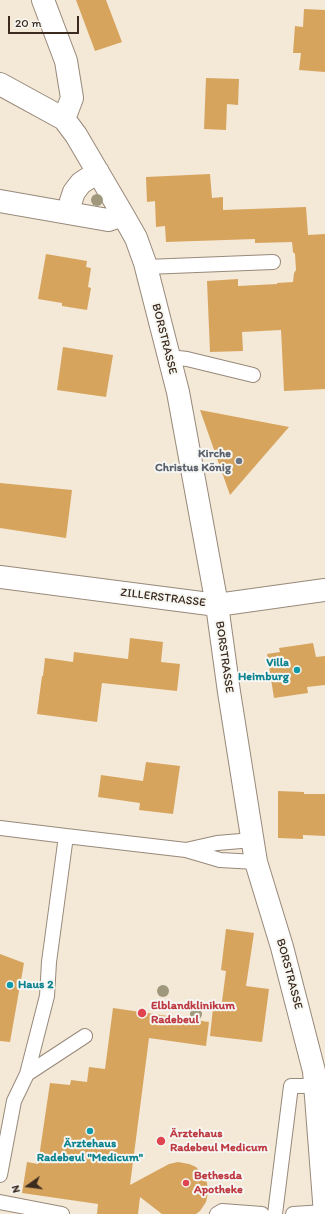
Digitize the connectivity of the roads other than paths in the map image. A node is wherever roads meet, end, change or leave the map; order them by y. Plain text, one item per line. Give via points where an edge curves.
1 (43, 0) edge
2 (0, 84) edge
3 (64, 119) junction
4 (98, 172) junction
5 (0, 201) edge
6 (70, 212) junction
7 (123, 215) junction
8 (273, 262) dead end
9 (146, 267) junction
10 (169, 357) junction
11 (253, 375) dead end
12 (0, 577) edge
13 (325, 590) edge
14 (217, 605) junction
15 (0, 828) edge
16 (66, 836) junction
17 (253, 840) junction
18 (186, 850) junction
19 (256, 862) junction
20 (85, 1036) dead end
21 (26, 1074) junction
22 (316, 1086) junction
23 (0, 1175) edge
24 (0, 1202) edge
25 (325, 1213) edge
26 (62, 1214) edge
27 (217, 1214) edge
28 (262, 1214) edge
29 (276, 1214) edge
30 (294, 1214) edge

1 - 3 street via 66,61 72,98
2 - 3 street, BORSTRASSE
3 - 4 street, BORSTRASSE
4 - 6 street via 81,183 74,192
4 - 7 street, BORSTRASSE
5 - 6 street
6 - 7 street via 108,220
7 - 9 street, BORSTRASSE via 136,238
8 - 9 lane
9 - 10 street, BORSTRASSE
10 - 11 lane
10 - 14 street, BORSTRASSE via 178,392
12 - 14 street, ZILLERSTRASSE
13 - 14 street, ZILLERSTRASSE
14 - 17 street, BORSTRASSE
15 - 16 lane
16 - 18 lane
16 - 21 lane via 49,962 47,996
17 - 18 lane via 217,843
17 - 19 street, BORSTRASSE
18 - 19 lane via 220,860
19 - 22 street, BORSTRASSE via 282,947
20 - 21 lane
21 - 23 lane via 14,1101
22 - 25 street, BORSTRASSE
22 - 29 lane via 291,1086
24 - 26 lane
25 - 30 lane
27 - 28 lane via 222,1210

